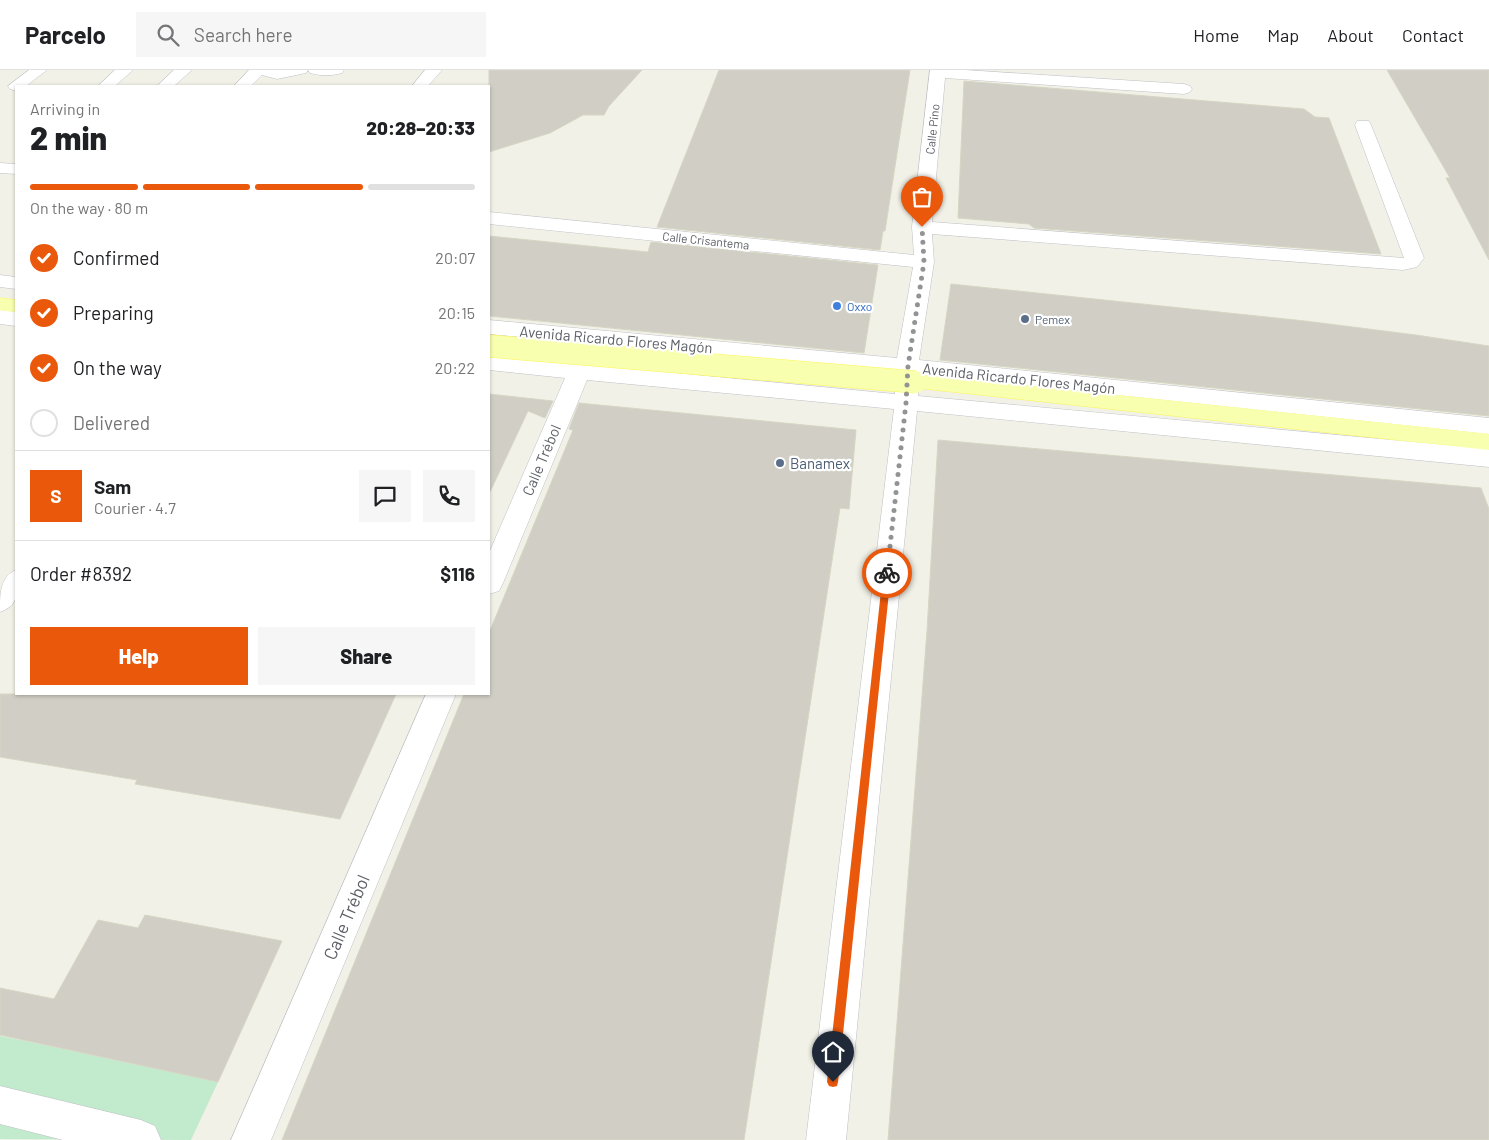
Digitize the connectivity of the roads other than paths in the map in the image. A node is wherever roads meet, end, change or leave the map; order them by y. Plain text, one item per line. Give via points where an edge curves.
1 (39, 70) edge
2 (125, 70) edge
3 (184, 70) edge
4 (260, 70) edge
5 (300, 70) edge
6 (316, 70) edge
7 (434, 70) edge
8 (335, 71) edge
9 (938, 71) edge
10 (18, 85) edge
11 (107, 85) edge
12 (166, 85) edge
13 (243, 85) edge
14 (322, 85) edge
15 (421, 85) edge
16 (1184, 89) dead end
17 (1363, 125) dead end
18 (0, 168) edge
19 (15, 169) edge
20 (490, 218) edge
21 (922, 227) junction
22 (924, 262) junction
23 (0, 282) edge
24 (15, 283) edge
25 (0, 304) edge
26 (15, 306) edge
27 (0, 317) edge
28 (15, 319) edge
29 (490, 327) edge
30 (593, 337) junction
31 (490, 346) edge
32 (490, 363) edge
33 (908, 366) junction
34 (579, 372) junction
35 (906, 403) junction
36 (1489, 426) edge
37 (1489, 442) edge
38 (1489, 458) edge
39 (490, 581) edge
40 (15, 582) edge
41 (0, 601) edge
42 (441, 695) edge
43 (0, 1105) edge
44 (141, 1140) edge
45 (251, 1140) edge
46 (826, 1140) edge

1 - 10 street
2 - 11 street
3 - 12 street
4 - 5 street via 277,74
4 - 13 street
6 - 8 street
7 - 15 street
8 - 14 street
9 - 16 street
9 - 21 street, Calle Pino
17 - 21 street via 1414,258 1410,263
18 - 19 street
20 - 22 street, Calle Crisantema
21 - 22 street, Calle Pino
22 - 33 street, Calle Pino
23 - 24 street
25 - 26 main road
27 - 28 street
29 - 30 street, Avenida Ricardo Flores Magón
30 - 33 street, Avenida Ricardo Flores Magón
30 - 34 street, Calle Trébol
31 - 37 main road, Avenida Ricardo Flores Magón, bridge via 915,382
32 - 34 street
33 - 35 street, Calle Pino
33 - 36 street, Avenida Ricardo Flores Magón
34 - 35 street
34 - 39 street, Calle Trébol
35 - 38 street
35 - 46 street, Calle Pino
40 - 41 street
42 - 45 street, Calle Trébol
43 - 44 street

